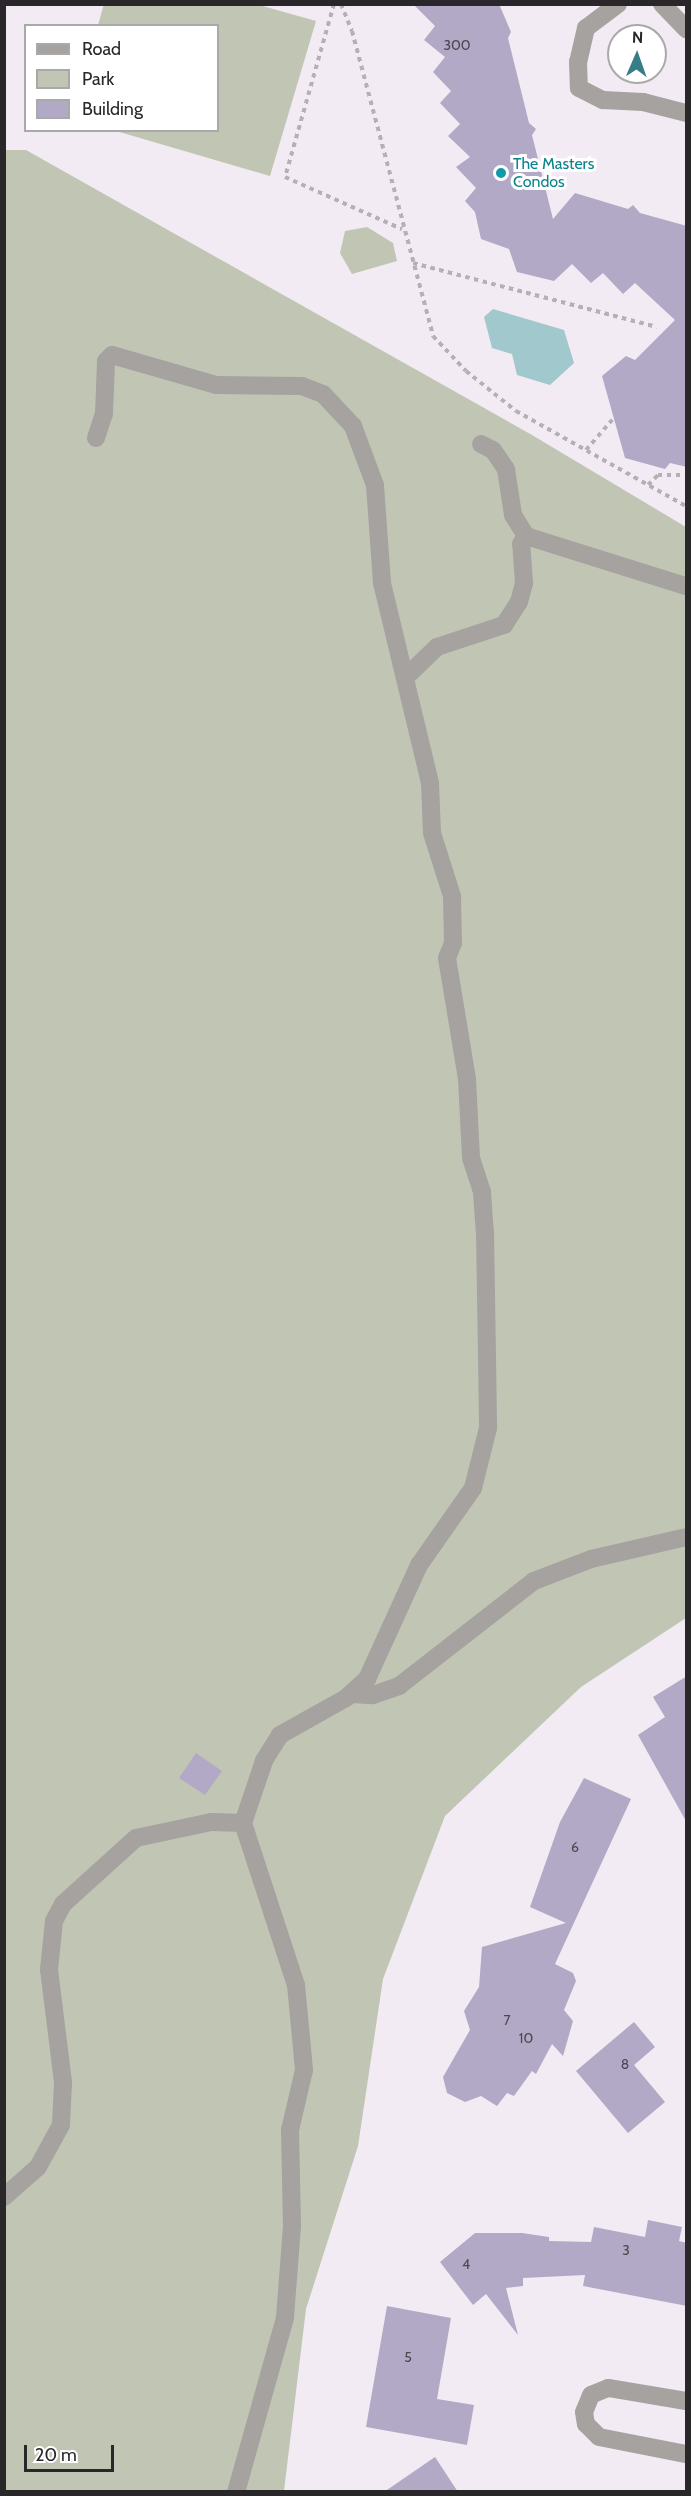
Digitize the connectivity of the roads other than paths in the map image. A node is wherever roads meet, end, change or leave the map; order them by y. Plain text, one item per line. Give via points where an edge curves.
1 (618, 4) edge
2 (662, 4) edge
3 (687, 29) edge
4 (687, 113) edge
5 (96, 438) dead end
6 (481, 444) dead end
7 (526, 536) junction
8 (687, 586) edge
9 (407, 676) junction
10 (687, 1537) edge
11 (351, 1694) junction
12 (243, 1823) junction
13 (4, 2197) edge
14 (687, 2401) edge
15 (687, 2454) edge
16 (236, 2492) edge

1 - 4 street via 585,28 578,62 579,88 603,100 643,102
2 - 3 street
5 - 9 street via 104,414 106,361 112,354 216,385 284,384 323,394 353,426 375,485 382,583
6 - 7 street via 493,450 507,469 513,515
7 - 8 street
7 - 9 street via 521,544 524,583 519,602 504,625 437,647
9 - 11 street via 430,783 432,833 454,920 447,958 467,1079 471,1158 482,1192 485,1231 488,1428 473,1488 420,1565 367,1679
10 - 11 street via 601,1556 534,1581 399,1686 374,1695
11 - 12 street via 280,1735 264,1761
12 - 13 street via 211,1822 136,1838 63,1904 54,1921 49,1970 63,2082 61,2125 38,2167
12 - 16 street via 296,1985 304,2070 290,2130 292,2226 285,2318
14 - 15 street via 608,2388 591,2395 584,2412 586,2424 599,2437

